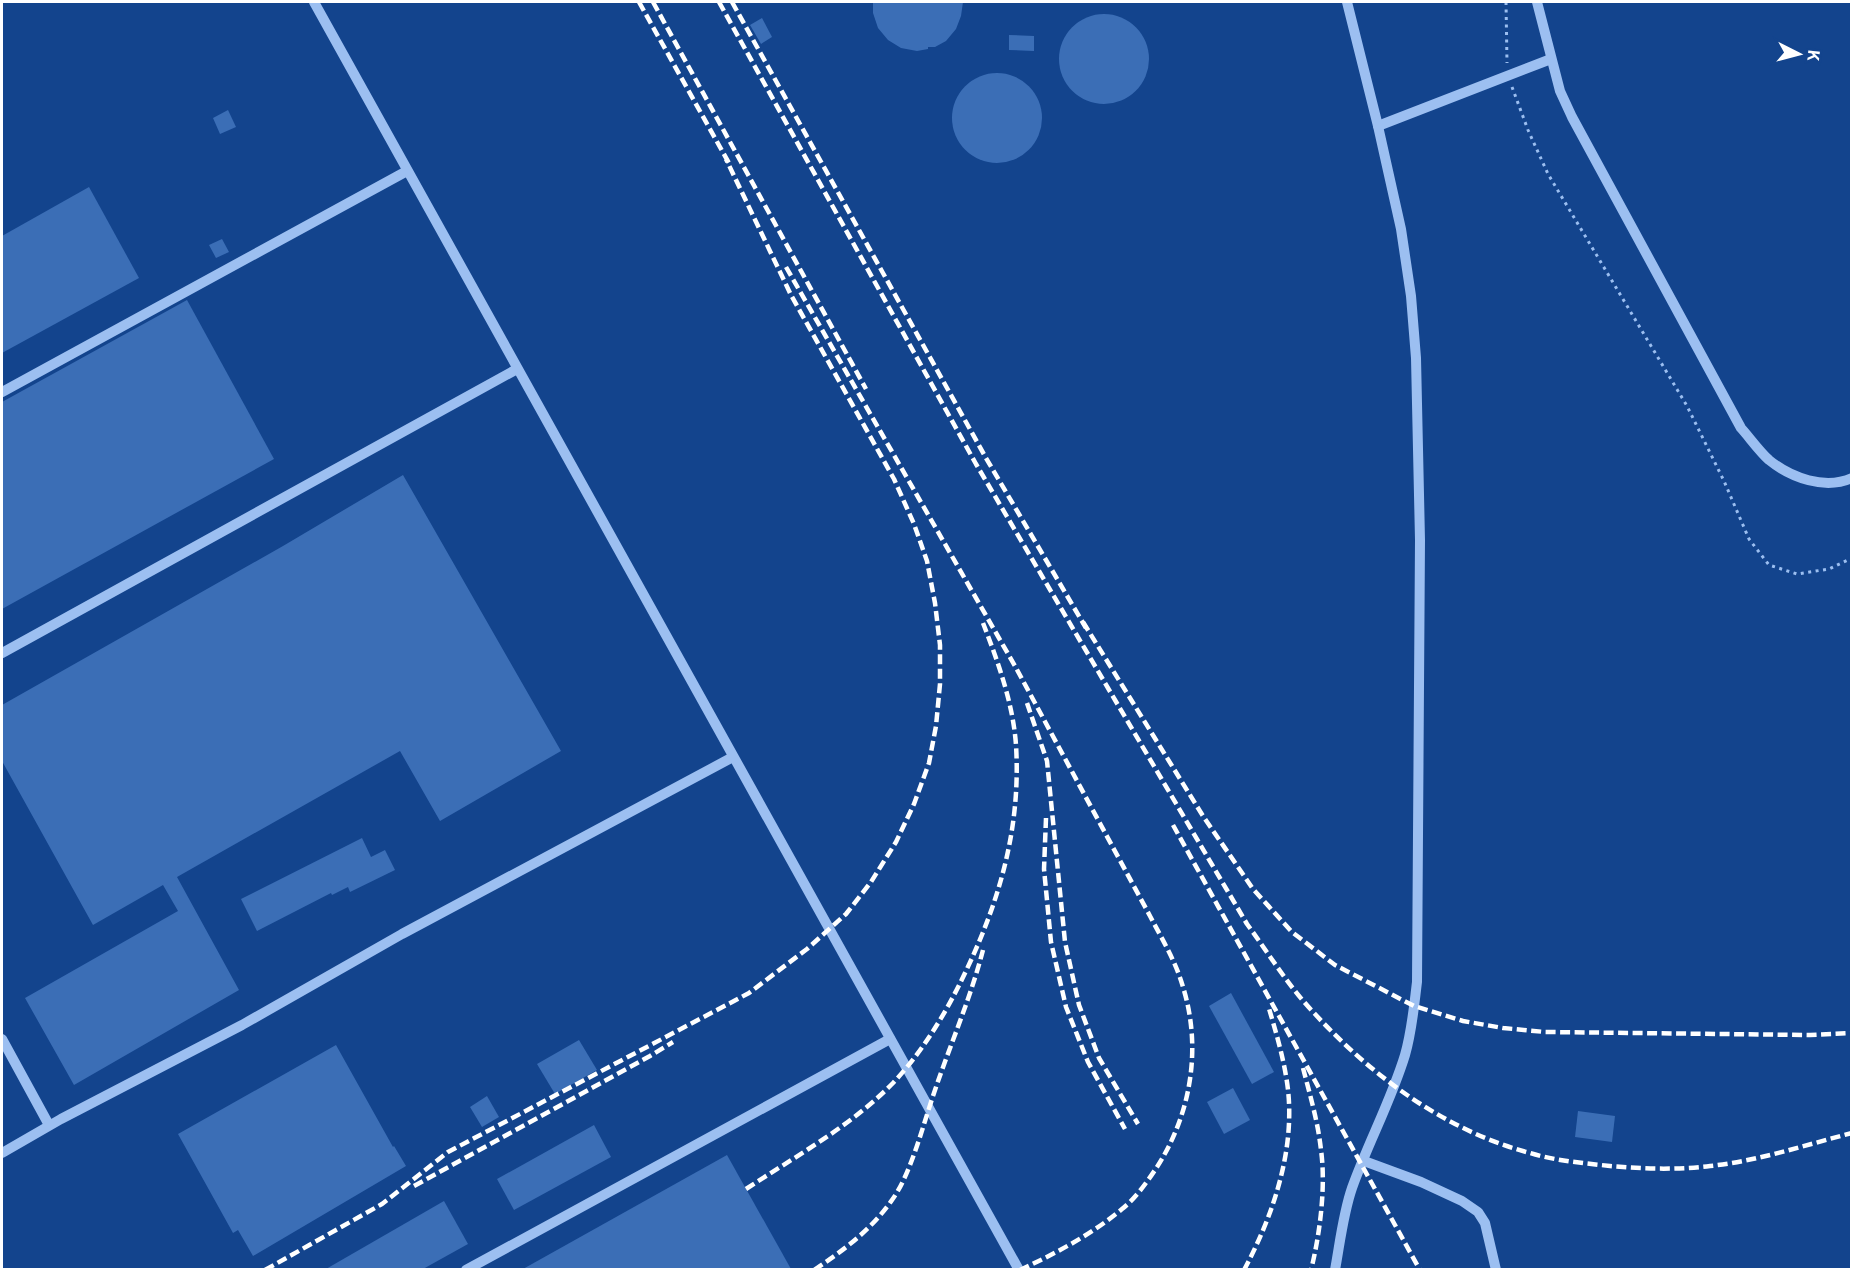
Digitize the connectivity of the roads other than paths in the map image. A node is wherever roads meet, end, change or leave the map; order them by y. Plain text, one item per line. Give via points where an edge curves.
1 (314, 2) edge
2 (1347, 2) edge
3 (1537, 2) edge
4 (1551, 59) junction
5 (1378, 126) junction
6 (407, 171) junction
7 (517, 369) junction
8 (2, 392) edge
9 (1851, 478) edge
10 (2, 653) edge
11 (733, 757) junction
12 (2, 1039) edge
13 (890, 1039) junction
14 (49, 1125) junction
15 (2, 1153) edge
16 (1364, 1161) junction
17 (466, 1269) edge
18 (1019, 1269) edge
19 (1335, 1269) edge
20 (1496, 1269) edge

1 - 6 lane
2 - 5 lane
3 - 4 lane
4 - 5 lane
4 - 9 lane via 1572,117 1742,428 1768,459 1788,472 1822,484
5 - 16 lane via 1401,229 1416,358 1420,540 1417,982 1405,1053
6 - 7 lane
6 - 8 lane
7 - 10 lane
7 - 11 lane
11 - 13 lane
11 - 14 lane
12 - 14 lane
13 - 17 lane
13 - 18 lane
14 - 15 lane
16 - 19 lane via 1344,1217
16 - 20 lane via 1421,1182 1478,1212 1485,1223

